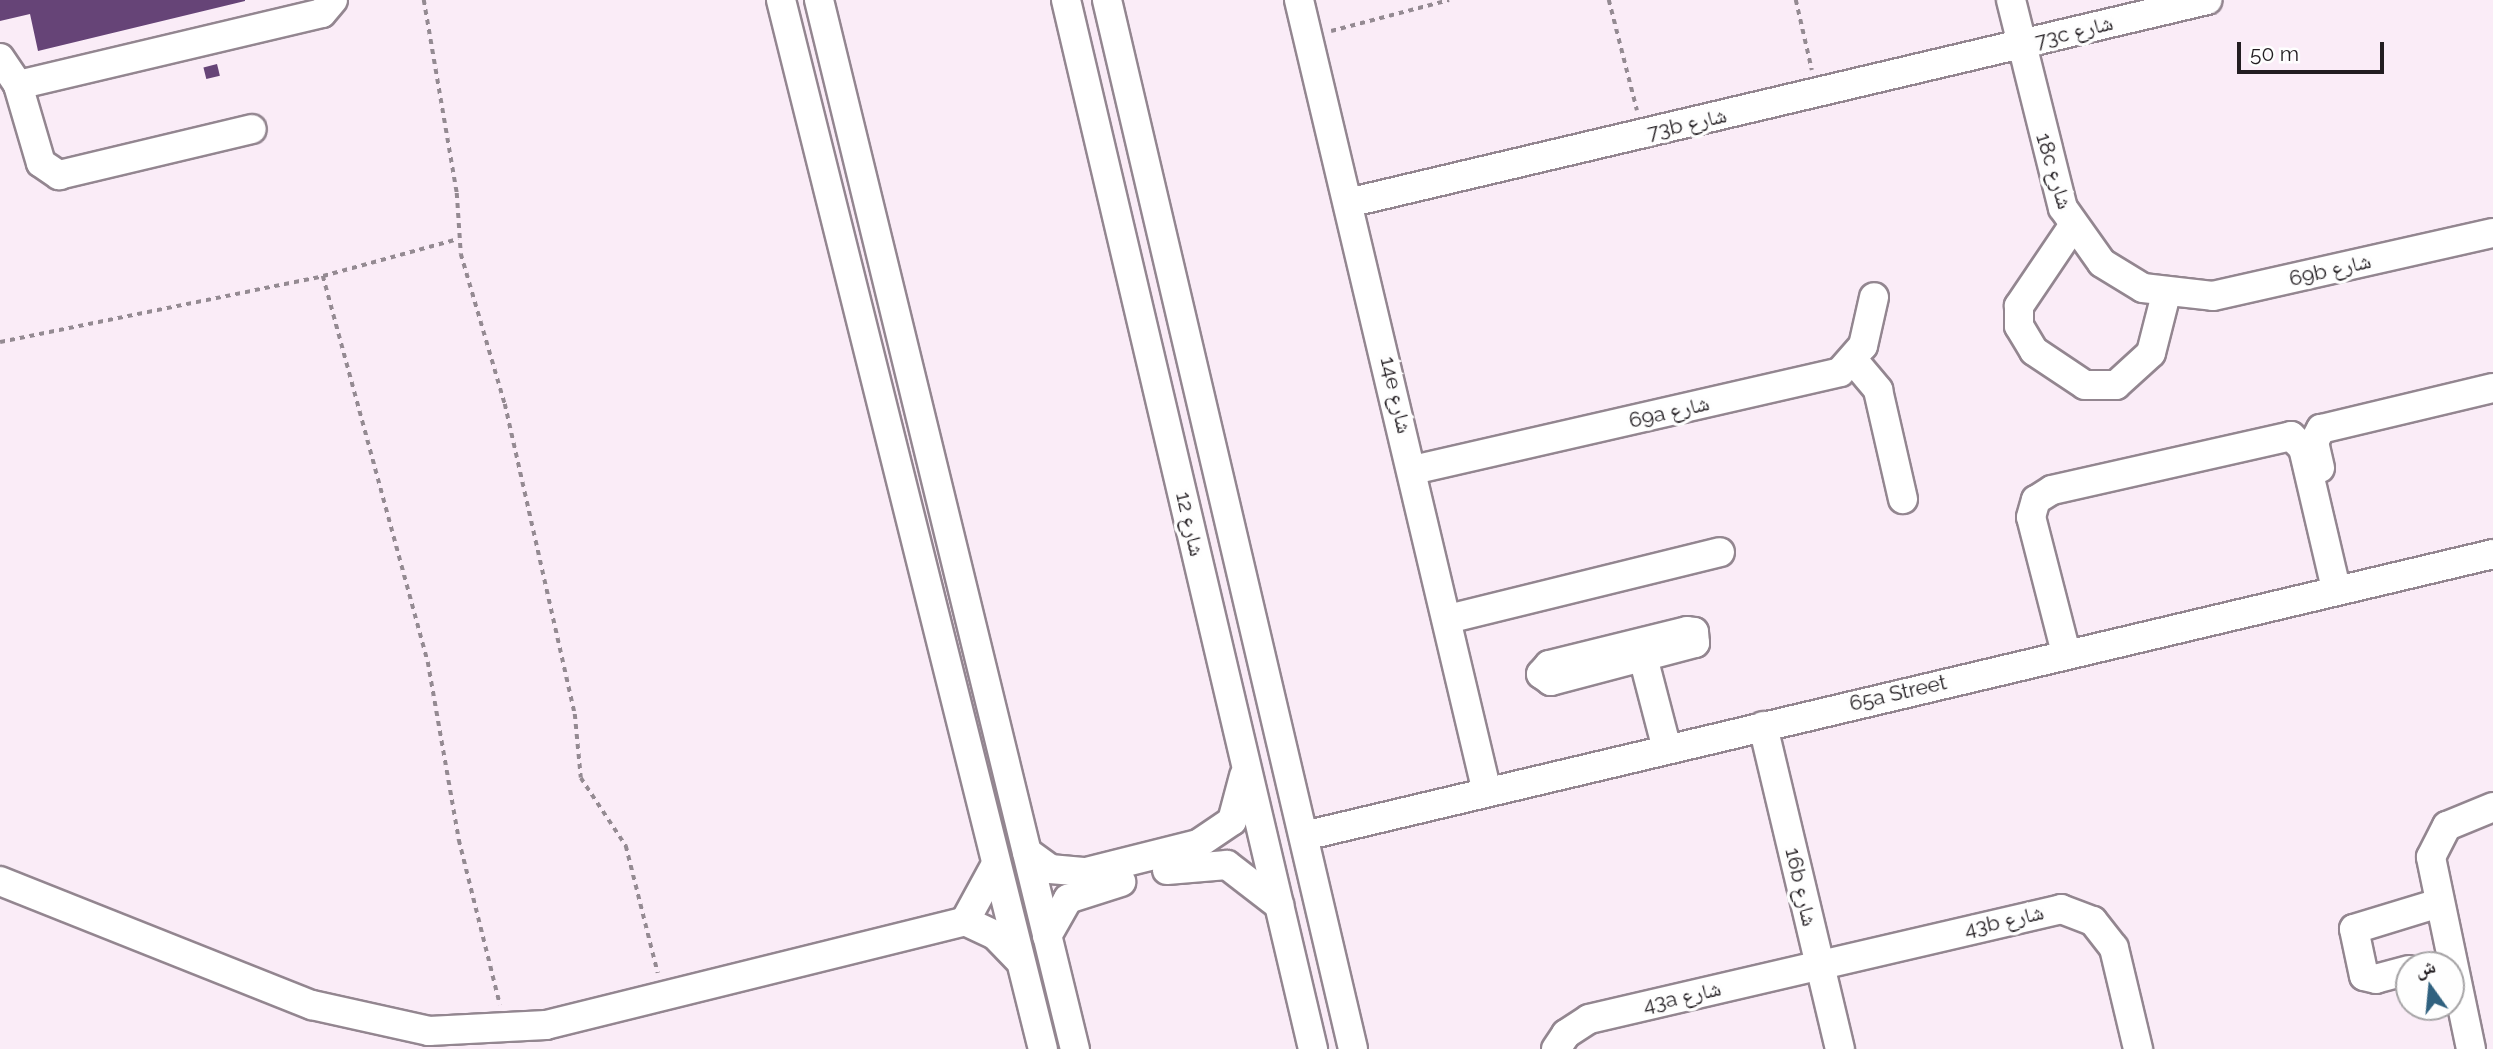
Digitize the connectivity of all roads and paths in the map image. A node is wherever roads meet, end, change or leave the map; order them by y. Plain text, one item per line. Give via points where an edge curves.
1 (333, 0) edge
2 (424, 0) edge
3 (781, 0) edge
4 (819, 0) edge
5 (1066, 0) edge
6 (1107, 0) edge
7 (1299, 0) edge
8 (1450, 0) edge
9 (1609, 0) edge
10 (1796, 0) edge
11 (2011, 0) edge
12 (2207, 0) edge
13 (1309, 36) junction
14 (2022, 45) junction
15 (0, 58) edge
16 (19, 85) junction
17 (1818, 93) junction
18 (252, 129) dead end
19 (1644, 134) junction
20 (1352, 202) junction
21 (2073, 226) junction
22 (2493, 233) edge
23 (458, 239) junction
24 (323, 276) junction
25 (2166, 294) junction
26 (1874, 297) dead end
27 (0, 342) edge
28 (1147, 347) junction
29 (1854, 361) junction
30 (2493, 388) edge
31 (1212, 451) junction
32 (1413, 470) junction
33 (1903, 499) dead end
34 (1720, 552) dead end
35 (2493, 554) edge
36 (1199, 563) junction
37 (2342, 588) junction
38 (1448, 619) junction
39 (2066, 653) junction
40 (1643, 657) dead end
41 (1269, 704) junction
42 (1763, 726) junction
43 (1667, 749) junction
44 (1245, 759) junction
45 (1487, 792) junction
46 (2493, 807) edge
47 (1304, 836) junction
48 (1027, 852) junction
49 (995, 866) junction
50 (0, 881) edge
51 (2436, 904) junction
52 (1279, 905) junction
53 (965, 921) junction
54 (1047, 936) junction
55 (2438, 951) edge
56 (1019, 959) junction
57 (1820, 965) junction
58 (2395, 974) edge
59 (664, 999) junction
60 (2461, 1021) edge
61 (506, 1031) junction
62 (1043, 1049) edge
63 (1075, 1049) edge
64 (1313, 1049) edge
65 (1353, 1049) edge
66 (1556, 1049) edge
67 (1840, 1049) edge
68 (2138, 1049) edge
69 (2471, 1049) edge

1 - 16 street via 322,13
2 - 23 path via 457,193
3 - 49 street
4 - 48 street
5 - 28 street, شارع 12
6 - 31 street, شارع 12
7 - 13 street, 14e شارع
8 - 13 path
9 - 19 path
10 - 17 path
11 - 14 street, 18c شارع
12 - 14 street, 73c شارع
13 - 20 street, 14e شارع
14 - 17 street, 73b شارع
14 - 21 street, 18c شارع via 2055,189
15 - 16 street
16 - 18 street via 41,163 59,175
17 - 19 street, 73b شارع
19 - 20 street, 73b شارع
20 - 32 street, 14e شارع
21 - 25 street, 18c شارع via 2102,263
21 - 25 street via 2019,306 2022,335 2034,351 2085,384 2126,381 2156,343
22 - 25 street, 69b شارع via 2213,296
23 - 24 path
23 - 59 path via 505,404 575,714 581,778 626,846
24 - 27 path
24 - 61 path via 428,662 459,840
26 - 29 street
28 - 31 street via 1171,378 1193,446
28 - 36 street, شارع 12
29 - 32 street, 69a شارع via 1831,375
29 - 33 street via 1878,390
30 - 37 street via 2317,433 2314,442
31 - 41 street, شارع 12
32 - 38 street, 14e شارع
34 - 38 street
35 - 37 street, 65a Street
36 - 41 street via 1220,568 1245,661
36 - 44 street, شارع 12
37 - 39 street, 65a Street
37 - 39 street via 2303,448 2291,436 2052,490 2036,500 2031,517
38 - 45 street, 14e شارع
39 - 42 street, 65a Street
40 - 43 street
41 - 47 street, شارع 12
42 - 43 street, 65a Street
42 - 57 street, 16b شارع
43 - 45 street, 65a Street
44 - 48 street via 1236,814 1198,844 1086,872 1050,869
44 - 52 street, شارع 12
45 - 47 street, 65a Street
46 - 51 street via 2461,816 2437,841 2431,875
47 - 65 street, شارع 12
48 - 54 street
49 - 53 street
49 - 56 street
50 - 61 street via 350,1017 429,1031
51 - 55 street
51 - 58 street via 2354,929 2364,975 2376,979
52 - 54 street via 1227,865 1194,863 1068,899
52 - 64 street, شارع 12
53 - 56 street via 995,935
53 - 59 street
54 - 63 street
56 - 62 street
57 - 66 street, 43a شارع via 1589,1019 1566,1034
57 - 67 street, 16b شارع
57 - 68 street, 43b شارع via 2043,910 2078,913 2114,948
59 - 61 street
60 - 69 street

